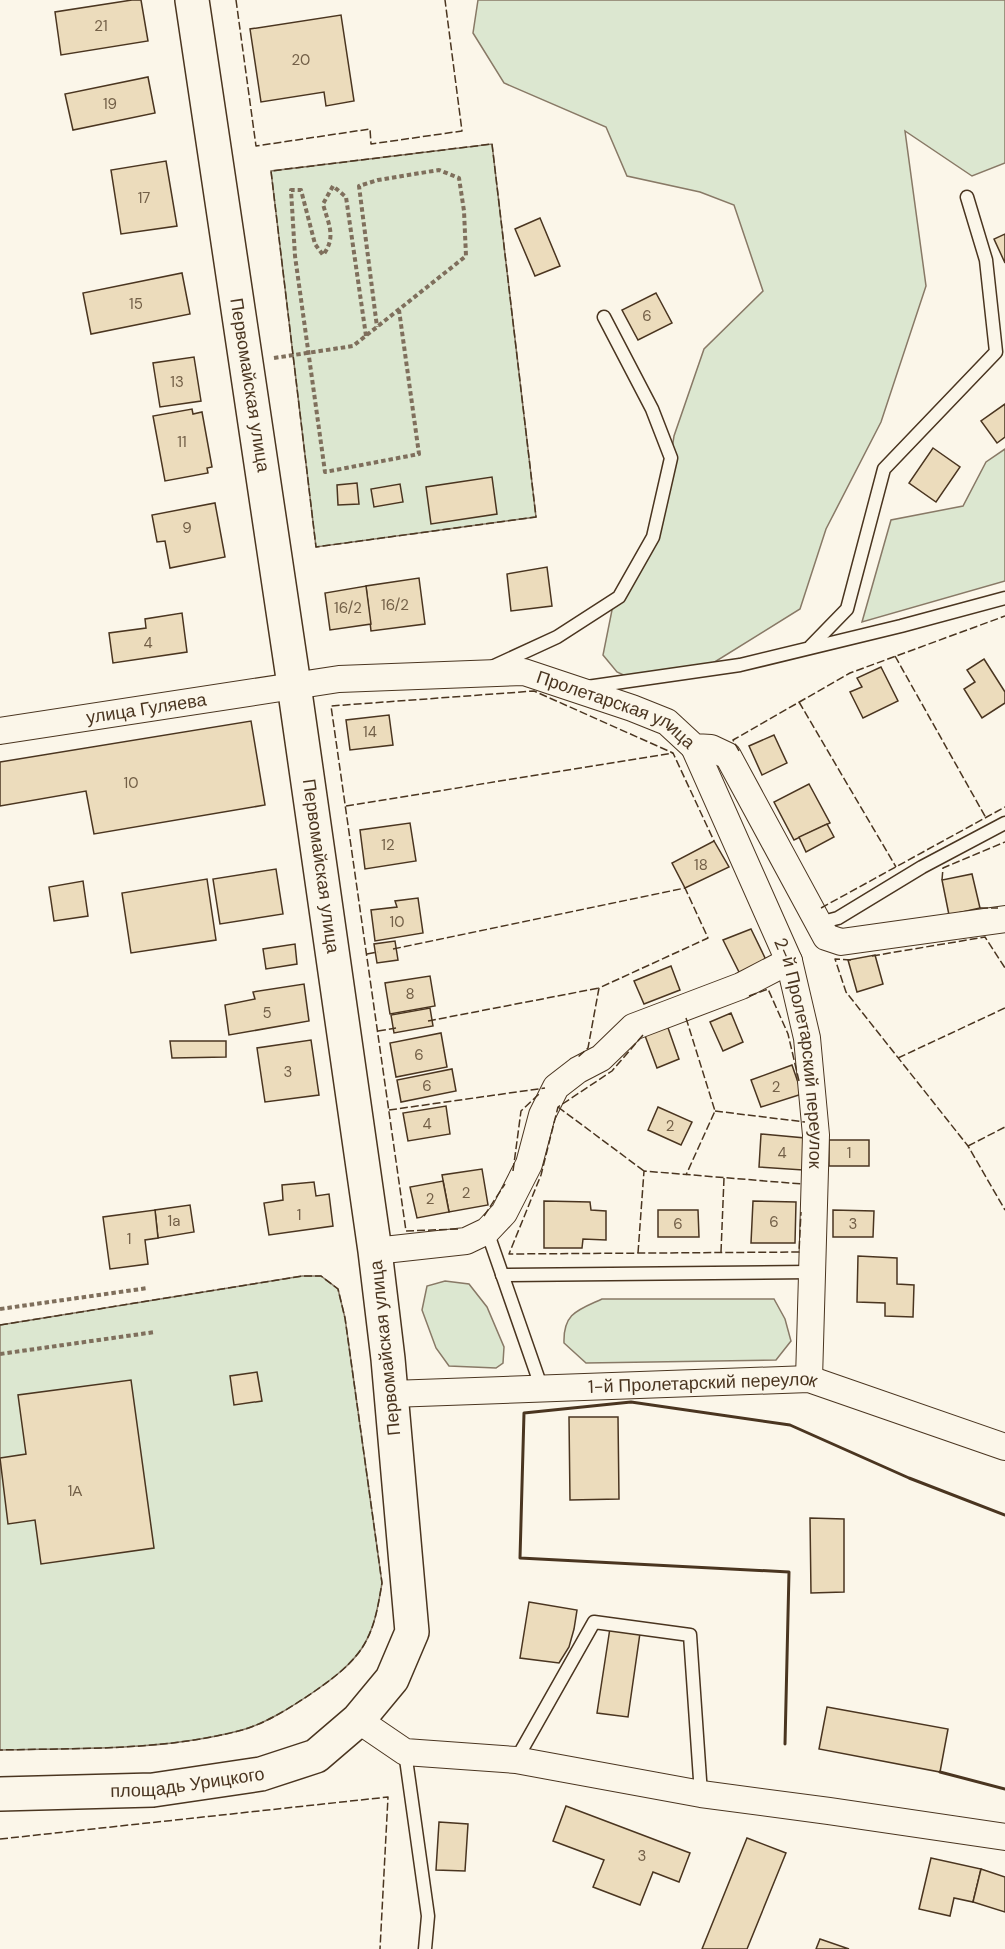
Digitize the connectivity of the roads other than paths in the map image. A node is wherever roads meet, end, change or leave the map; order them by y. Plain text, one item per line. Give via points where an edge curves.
1 (192, 0) edge
2 (967, 197) dead end
3 (604, 317) dead end
4 (1005, 598) edge
5 (812, 646) junction
6 (477, 674) junction
7 (294, 685) junction
8 (574, 689) junction
9 (0, 731) edge
10 (694, 747) junction
11 (1005, 823) edge
12 (1005, 919) edge
13 (819, 923) junction
14 (789, 961) junction
15 (487, 1231) junction
16 (375, 1251) junction
17 (811, 1272) junction
18 (502, 1275) junction
19 (809, 1379) junction
20 (542, 1389) junction
21 (391, 1394) junction
22 (1005, 1447) edge
23 (358, 1719) junction
24 (405, 1752) junction
25 (516, 1760) junction
26 (0, 1794) edge
27 (701, 1794) junction
28 (1005, 1837) edge
29 (425, 1949) edge

1 - 7 main road, Первомайская улица
2 - 5 lane via 986,260 996,352 884,469 847,609
3 - 6 lane via 652,409 671,458 653,537 620,597 557,637
4 - 5 lane
5 - 8 lane via 740,665
6 - 7 street, Пролетарская улица via 339,679
6 - 8 street, Пролетарская улица via 524,672
7 - 9 street, улица Гуляева
7 - 16 main road, Первомайская улица
8 - 10 street, Пролетарская улица via 667,722
10 - 13 street, Пролетарская улица via 711,748 728,756
10 - 14 street, 2-й Пролетарский переулок
11 - 13 lane via 838,918
12 - 13 street, Пролетарская улица via 841,942 826,937
14 - 15 street via 741,986 633,1027 600,1058 556,1087 542,1114 529,1164 504,1213
14 - 17 street, 2-й Пролетарский переулок via 807,1038 816,1135
15 - 16 street via 466,1240
15 - 18 lane
16 - 21 main road, Первомайская улица
17 - 18 lane
17 - 19 street, 2-й Пролетарский переулок
18 - 20 lane
19 - 20 street, 1-й Пролетарский переулок
19 - 22 street, 1-й Пролетарский переулок
20 - 21 street, 1-й Пролетарский переулок
21 - 23 main road, Первомайская улица via 412,1632 392,1679
23 - 24 street
23 - 26 main road, площадь Урицкого via 316,1756 261,1774 153,1790
24 - 25 street
24 - 29 lane via 428,1916
25 - 27 street
25 - 27 lane via 594,1622 690,1635
27 - 28 street

